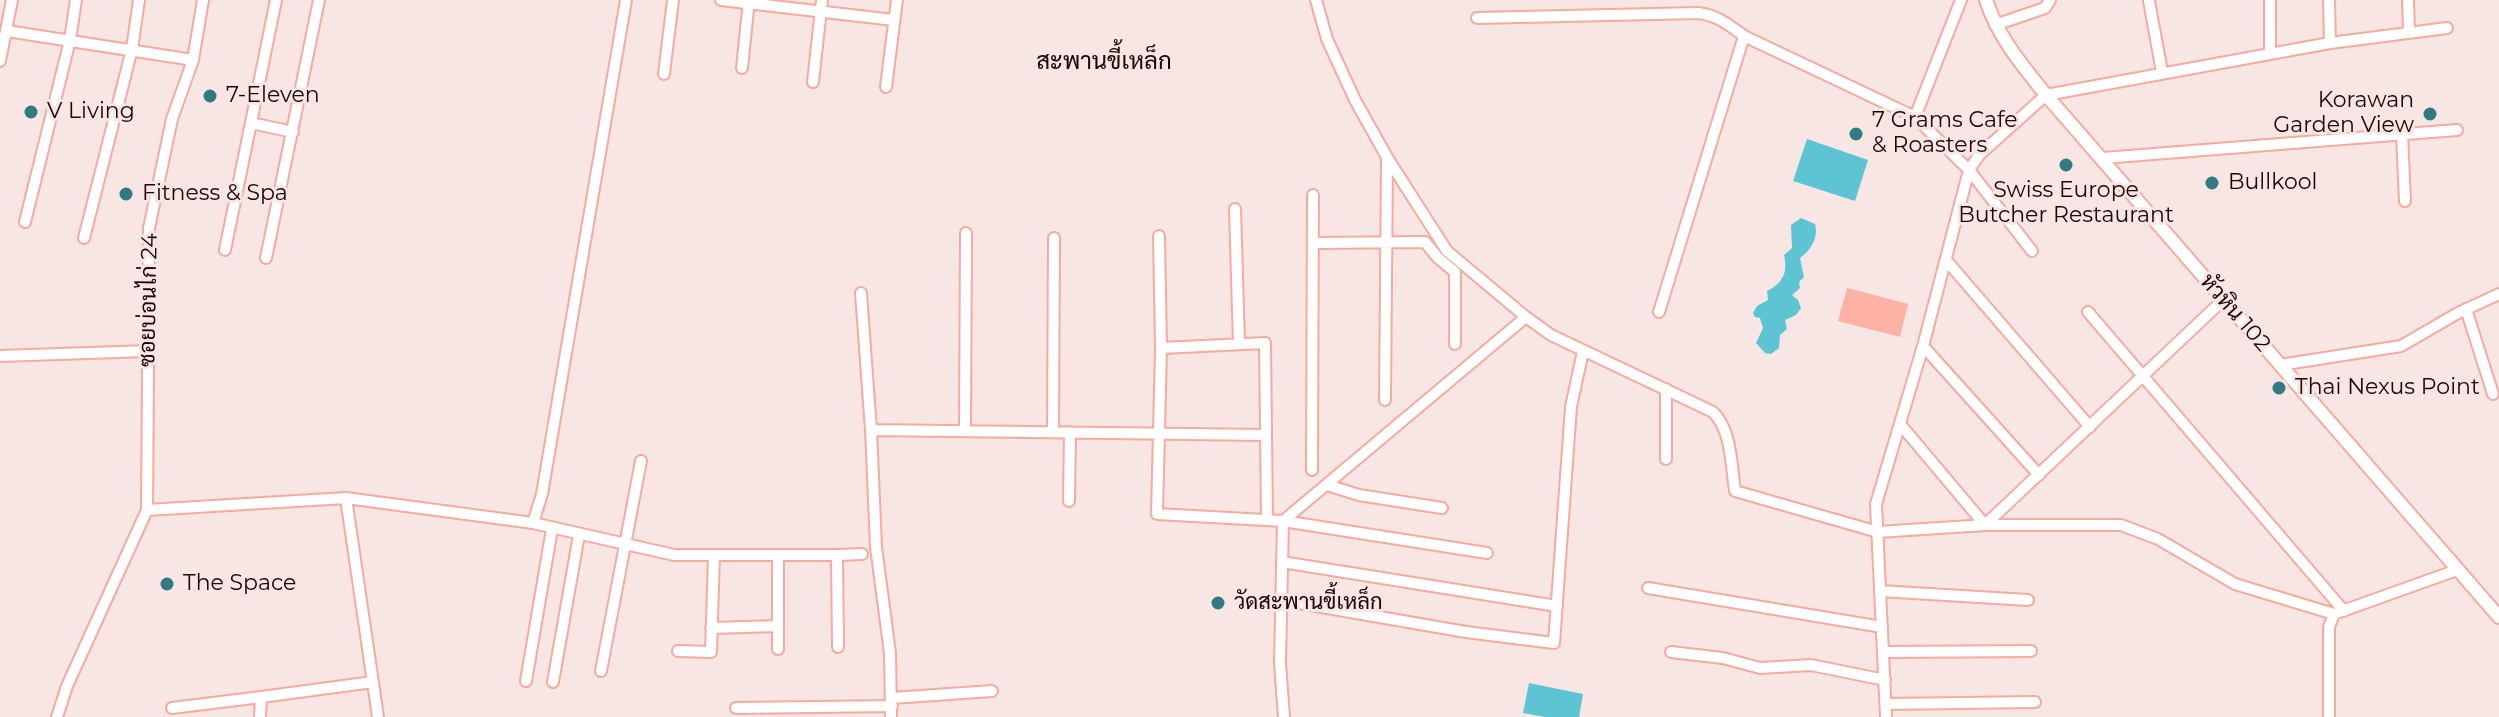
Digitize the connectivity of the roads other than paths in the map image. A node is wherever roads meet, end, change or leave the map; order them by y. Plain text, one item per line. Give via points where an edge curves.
1 (12, 0) edge
2 (76, 0) edge
3 (139, 0) edge
4 (203, 0) edge
5 (276, 0) edge
6 (319, 0) edge
7 (626, 0) edge
8 (673, 0) edge
9 (721, 0) edge
10 (897, 0) edge
11 (1316, 0) edge
12 (1961, 0) edge
13 (1986, 0) edge
14 (2050, 0) edge
15 (2270, 0) edge
16 (2329, 0) edge
17 (2408, 0) edge
18 (2149, 1) edge
19 (749, 2) edge
20 (821, 6) edge
21 (1477, 18) dead end
22 (894, 20) junction
23 (1995, 25) junction
24 (2447, 28) dead end
25 (7, 31) junction
26 (2409, 32) junction
27 (1744, 36) junction
28 (70, 40) junction
29 (2330, 43) junction
30 (132, 49) junction
31 (2270, 53) junction
32 (193, 60) junction
33 (0, 61) edge
34 (742, 68) dead end
35 (2162, 72) junction
36 (664, 74) dead end
37 (813, 82) dead end
38 (886, 87) dead end
39 (2046, 95) junction
40 (1915, 117) junction
41 (251, 123) junction
42 (2457, 130) dead end
43 (293, 132) junction
44 (2402, 134) junction
45 (2103, 158) junction
46 (1388, 159) junction
47 (1969, 170) junction
48 (1313, 195) dead end
49 (2405, 201) dead end
50 (1235, 209) dead end
51 (25, 222) dead end
52 (966, 233) dead end
53 (1159, 236) dead end
54 (84, 238) dead end
55 (1054, 238) dead end
56 (1385, 242) junction
57 (1313, 243) junction
58 (225, 250) dead end
59 (2032, 251) dead end
60 (266, 258) dead end
61 (1946, 260) junction
62 (861, 293) dead end
63 (2499, 294) edge
64 (2223, 300) junction
65 (2466, 309) junction
66 (1659, 312) dead end
67 (2088, 312) dead end
68 (1526, 317) junction
69 (1239, 344) junction
70 (1455, 344) dead end
71 (1923, 346) junction
72 (1161, 348) junction
73 (148, 351) junction
74 (1583, 351) junction
75 (0, 356) edge
76 (2280, 365) junction
77 (2143, 377) junction
78 (1666, 389) junction
79 (2493, 394) dead end
80 (1385, 400) dead end
81 (1900, 424) junction
82 (2090, 427) junction
83 (871, 430) junction
84 (965, 431) junction
85 (1053, 432) junction
86 (1070, 432) junction
87 (1159, 433) junction
88 (1266, 435) junction
89 (1666, 459) dead end
90 (641, 461) dead end
91 (1312, 470) dead end
92 (2039, 475) junction
93 (1327, 485) junction
94 (346, 498) junction
95 (1069, 501) dead end
96 (1442, 508) dead end
97 (147, 510) junction
98 (1267, 520) junction
99 (1283, 521) junction
100 (533, 523) junction
101 (1985, 525) junction
102 (552, 529) junction
103 (1878, 532) junction
104 (579, 535) junction
105 (625, 544) junction
106 (1487, 553) dead end
107 (862, 554) dead end
108 (714, 555) junction
109 (778, 555) junction
110 (837, 555) junction
111 (1282, 562) junction
112 (2457, 570) junction
113 (1648, 588) dead end
114 (1880, 591) junction
115 (1281, 600) junction
116 (2028, 600) dead end
117 (1557, 606) junction
118 (2339, 613) junction
119 (2499, 617) edge
120 (777, 626) junction
121 (1882, 627) junction
122 (711, 628) junction
123 (838, 647) dead end
124 (778, 649) dead end
125 (678, 651) dead end
126 (2031, 651) dead end
127 (1671, 652) dead end
128 (1884, 652) junction
129 (601, 671) dead end
130 (1885, 680) junction
131 (526, 681) dead end
132 (373, 682) junction
133 (553, 682) dead end
134 (992, 691) dead end
135 (261, 697) junction
136 (2035, 702) dead end
137 (1886, 704) junction
138 (892, 707) edge
139 (172, 708) dead end
140 (736, 708) dead end
141 (57, 717) edge
142 (260, 717) edge
143 (378, 717) edge
144 (1284, 717) edge
145 (1886, 717) edge
146 (2329, 717) edge

1 - 25 street
2 - 28 street
3 - 30 street
4 - 32 street, ซอยบ่อนไก่ 24
5 - 41 street
6 - 43 street
7 - 100 street
8 - 36 street
9 - 19 street
10 - 22 street
11 - 46 street via 1338,64
12 - 40 street
13 - 23 street, หัวหิน 102
14 - 23 street via 2045,8
15 - 31 street
16 - 29 street
17 - 26 street
18 - 35 street
19 - 20 street
19 - 34 street
20 - 22 street
20 - 37 street
21 - 27 street via 1698,13 1723,20
22 - 38 street
23 - 39 street, หัวหิน 102
24 - 26 street
25 - 28 street
25 - 33 street
26 - 29 street
27 - 40 street
27 - 66 street
28 - 30 street
28 - 51 street
29 - 31 street
30 - 32 street
30 - 54 street
31 - 35 street
32 - 73 street, ซอยบ่อนไก่ 24 via 172,119 149,228
35 - 39 street
39 - 45 street, หัวหิน 102
39 - 47 street
40 - 47 street
41 - 43 street
41 - 58 street
42 - 44 street
43 - 60 street
44 - 45 street
44 - 49 street
45 - 64 street, หัวหิน 102
46 - 56 street
46 - 68 street via 1447,251
47 - 59 street
47 - 61 street
48 - 57 street
50 - 69 street
52 - 84 street
53 - 72 street
55 - 85 street
56 - 57 street
56 - 70 street via 1425,242 1455,272
56 - 80 street
57 - 91 street
61 - 71 street
61 - 82 street
62 - 83 street
63 - 65 street
64 - 76 street, หัวหิน 102
64 - 77 street
65 - 76 street via 2401,346
65 - 79 street
67 - 77 street
68 - 74 street
68 - 93 street
69 - 72 street
69 - 88 street via 1265,343
71 - 81 street
71 - 92 street
72 - 87 street
73 - 75 street
73 - 97 street, ซอยบ่อนไก่ 24
74 - 78 street
74 - 117 street via 1571,407
76 - 112 street, หัวหิน 102
77 - 82 street
77 - 118 street
78 - 89 street
78 - 103 street via 1721,419 1735,491
81 - 101 street
81 - 103 street via 1876,504
82 - 92 street
83 - 84 street
83 - 138 street
84 - 85 street
85 - 86 street
86 - 87 street
86 - 95 street
87 - 88 street
87 - 98 street via 1157,514
88 - 98 street
90 - 105 street
92 - 101 street
93 - 96 street
93 - 99 street
94 - 97 street
94 - 100 street
94 - 132 street
97 - 141 street
98 - 99 street
99 - 106 street
99 - 111 street
100 - 102 street
101 - 103 street
101 - 118 street via 2121,525 2158,539 2235,584
102 - 104 street
102 - 131 street
103 - 114 street
104 - 105 street
104 - 133 street
105 - 108 street via 674,555
105 - 129 street
107 - 110 street
108 - 109 street
108 - 122 street
109 - 110 street
109 - 120 street
110 - 123 street
111 - 115 street
111 - 117 street
112 - 118 street
112 - 119 street, หัวหิน 102
113 - 121 street
114 - 116 street
114 - 121 street
115 - 117 street via 1552,644
115 - 144 street
118 - 146 street via 2329,627
120 - 122 street
120 - 124 street
121 - 128 street
122 - 125 street via 711,652
126 - 128 street
127 - 130 street via 1760,668 1811,665
128 - 130 street
130 - 137 street
132 - 135 street
132 - 143 street
134 - 138 street
135 - 139 street
135 - 142 street
136 - 137 street
137 - 145 street
138 - 140 street

